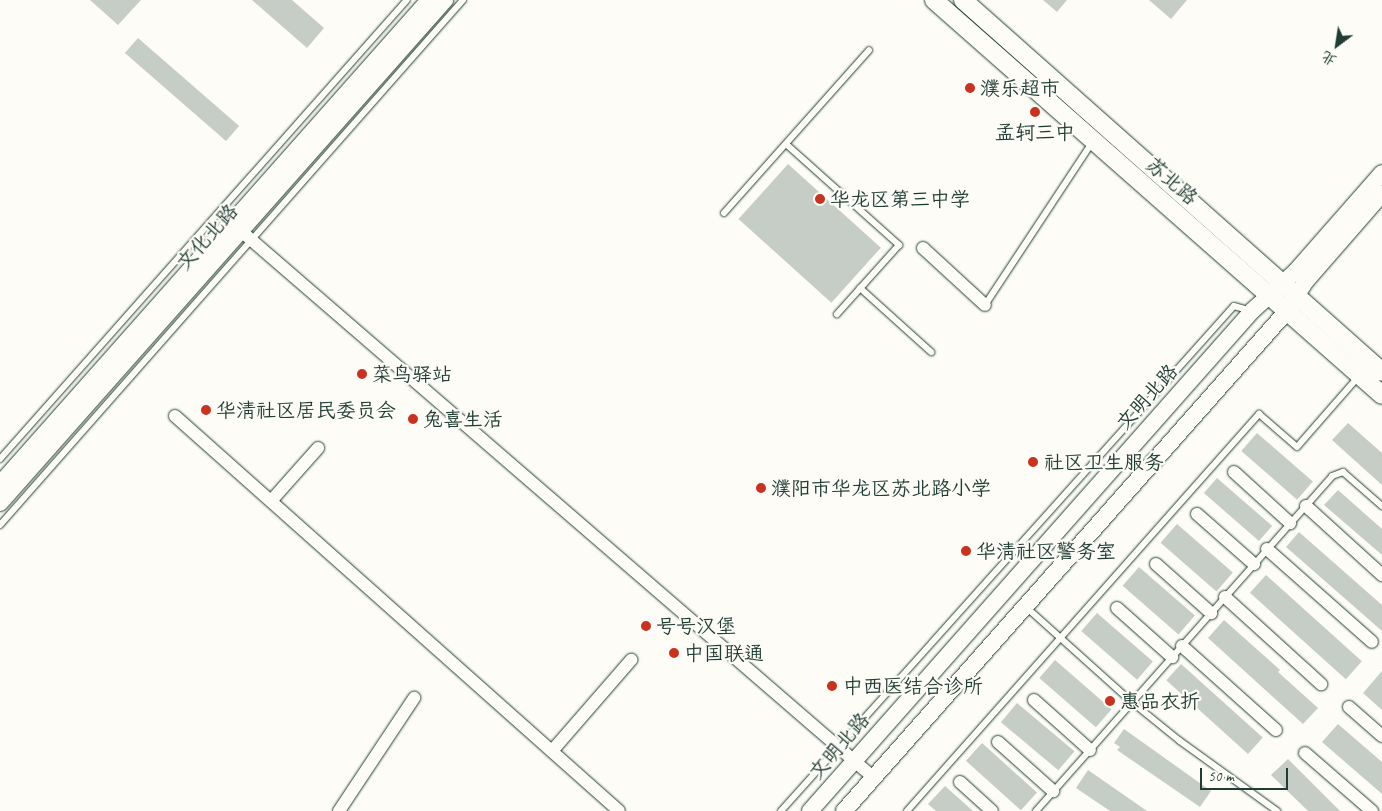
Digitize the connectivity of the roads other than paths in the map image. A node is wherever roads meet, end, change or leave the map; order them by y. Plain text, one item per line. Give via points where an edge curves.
1 (407, 0) edge
2 (429, 0) edge
3 (445, 0) edge
4 (463, 0) edge
5 (934, 0) edge
6 (963, 0) edge
7 (869, 50) dead end
8 (1094, 140) junction
9 (786, 144) junction
10 (1382, 174) edge
11 (1382, 194) edge
12 (724, 213) dead end
13 (247, 235) junction
14 (923, 248) dead end
15 (1283, 284) junction
16 (860, 288) junction
17 (1270, 296) junction
18 (1291, 304) junction
19 (986, 306) joint
20 (1252, 312) junction
21 (837, 314) dead end
22 (931, 352) dead end
23 (1382, 372) edge
24 (1360, 376) junction
25 (1382, 395) edge
26 (175, 416) dead end
27 (318, 448) dead end
28 (0, 459) edge
29 (1234, 472) dead end
30 (0, 484) edge
31 (271, 502) junction
32 (0, 503) edge
33 (1306, 506) junction
34 (1382, 506) edge
35 (1197, 514) dead end
36 (1290, 523) junction
37 (0, 525) edge
38 (1267, 549) junction
39 (1156, 564) dead end
40 (1254, 564) junction
41 (1382, 575) edge
42 (1226, 597) junction
43 (1025, 606) junction
44 (1117, 608) dead end
45 (1211, 613) junction
46 (1060, 638) junction
47 (1372, 642) dead end
48 (1182, 646) junction
49 (1172, 658) junction
50 (631, 660) dead end
51 (1321, 684) dead end
52 (414, 698) dead end
53 (1034, 700) dead end
54 (1133, 702) junction
55 (1349, 707) dead end
56 (1276, 730) dead end
57 (1382, 736) edge
58 (998, 742) dead end
59 (838, 748) junction
60 (1090, 750) junction
61 (552, 751) junction
62 (1305, 753) dead end
63 (854, 761) junction
64 (874, 778) junction
65 (960, 782) dead end
66 (1053, 791) junction
67 (339, 811) edge
68 (619, 811) edge
69 (782, 811) edge
70 (810, 811) edge
71 (844, 811) edge
72 (907, 811) edge
73 (992, 811) edge
74 (1036, 811) edge
75 (1277, 811) edge
76 (1372, 811) edge

1 - 28 lane
2 - 30 street, 文化北路
3 - 13 street, 文化北路
4 - 13 lane
5 - 8 main road, 苏北路
6 - 15 main road, 苏北路
7 - 9 lane
8 - 17 main road, 苏北路
8 - 19 lane
9 - 12 lane
9 - 16 lane via 899,245
10 - 15 street, 文明北路
11 - 18 street via 1306,281
13 - 32 street, 文化北路
13 - 37 lane
13 - 59 street
14 - 19 street
15 - 17 street, 文明北路
15 - 18 main road, 苏北路
16 - 21 lane
16 - 22 lane
17 - 18 main road, 苏北路
17 - 20 street, 文明北路
18 - 23 main road, 苏北路
18 - 24 main road, 苏北路
18 - 43 street
20 - 59 lane via 1234,306
20 - 63 street, 文明北路
24 - 25 main road, 苏北路
24 - 46 lane via 1297,447 1259,414
26 - 31 street
27 - 31 street
29 - 36 street
31 - 61 street
33 - 34 lane via 1332,476 1343,472
33 - 36 lane
33 - 41 street
35 - 40 street
36 - 38 lane
38 - 40 lane
38 - 47 street
39 - 45 street
40 - 42 lane
42 - 45 lane
42 - 51 street
43 - 46 lane
43 - 64 street
44 - 49 street
45 - 48 lane
46 - 54 lane
46 - 72 lane
48 - 49 lane
48 - 56 street
49 - 54 lane
50 - 61 street
52 - 67 street
53 - 60 street
54 - 60 lane
54 - 75 lane via 1180,741
55 - 57 street
58 - 66 street
59 - 63 street
59 - 69 lane
60 - 66 lane
61 - 68 street
62 - 76 street
63 - 64 street
63 - 70 street, 文明北路
64 - 71 street
65 - 73 street
66 - 74 lane

